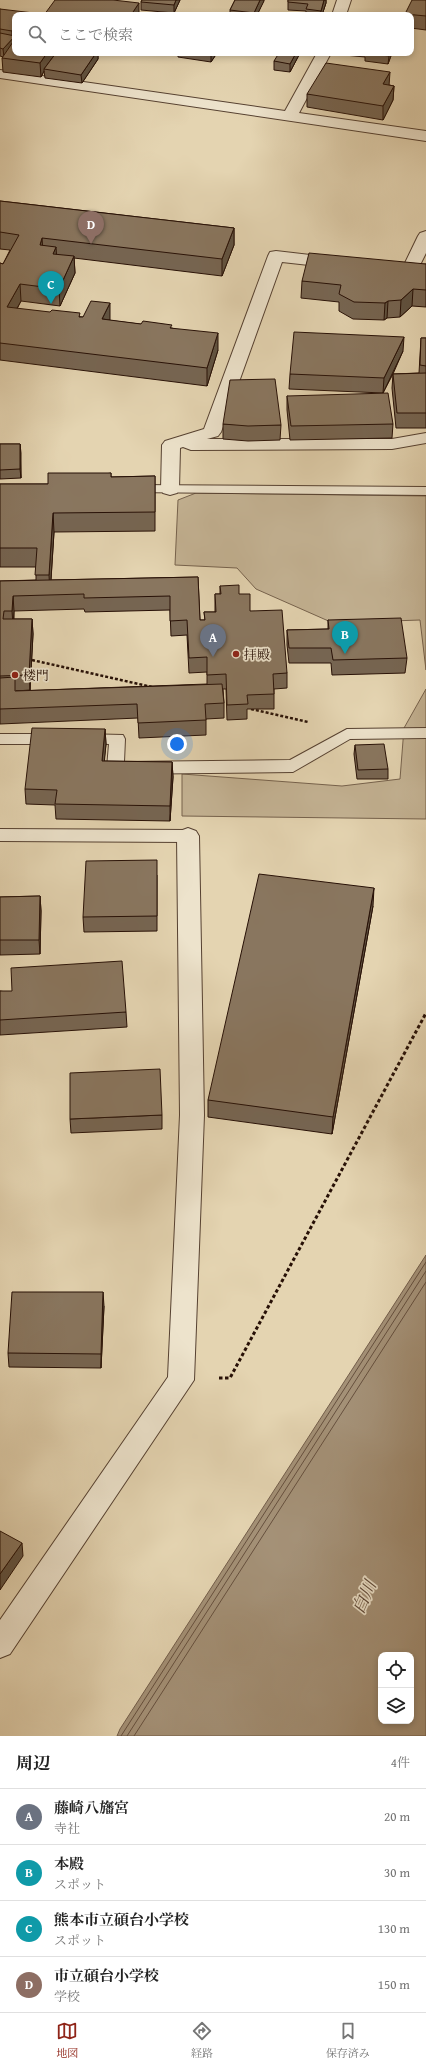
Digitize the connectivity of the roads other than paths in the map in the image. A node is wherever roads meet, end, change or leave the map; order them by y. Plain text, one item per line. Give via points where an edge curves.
1 (344, 0) edge
2 (340, 12) edge
3 (322, 56) edge
4 (0, 74) edge
5 (290, 116) junction
6 (426, 136) edge
7 (426, 236) edge
8 (426, 438) edge
9 (171, 445) junction
10 (116, 488) edge
11 (170, 489) junction
12 (426, 491) edge
13 (426, 732) edge
14 (0, 739) edge
15 (0, 835) edge
16 (188, 836) joint
17 (0, 1644) edge

1 - 2 street
3 - 5 street
4 - 5 street
5 - 6 street
7 - 9 street via 409,270 276,256 212,432
8 - 9 street via 392,444
9 - 11 street
10 - 11 lane
11 - 12 lane
13 - 14 lane via 347,734 293,766 115,768 118,739
15 - 16 lane
16 - 17 street via 192,1115 181,1380

